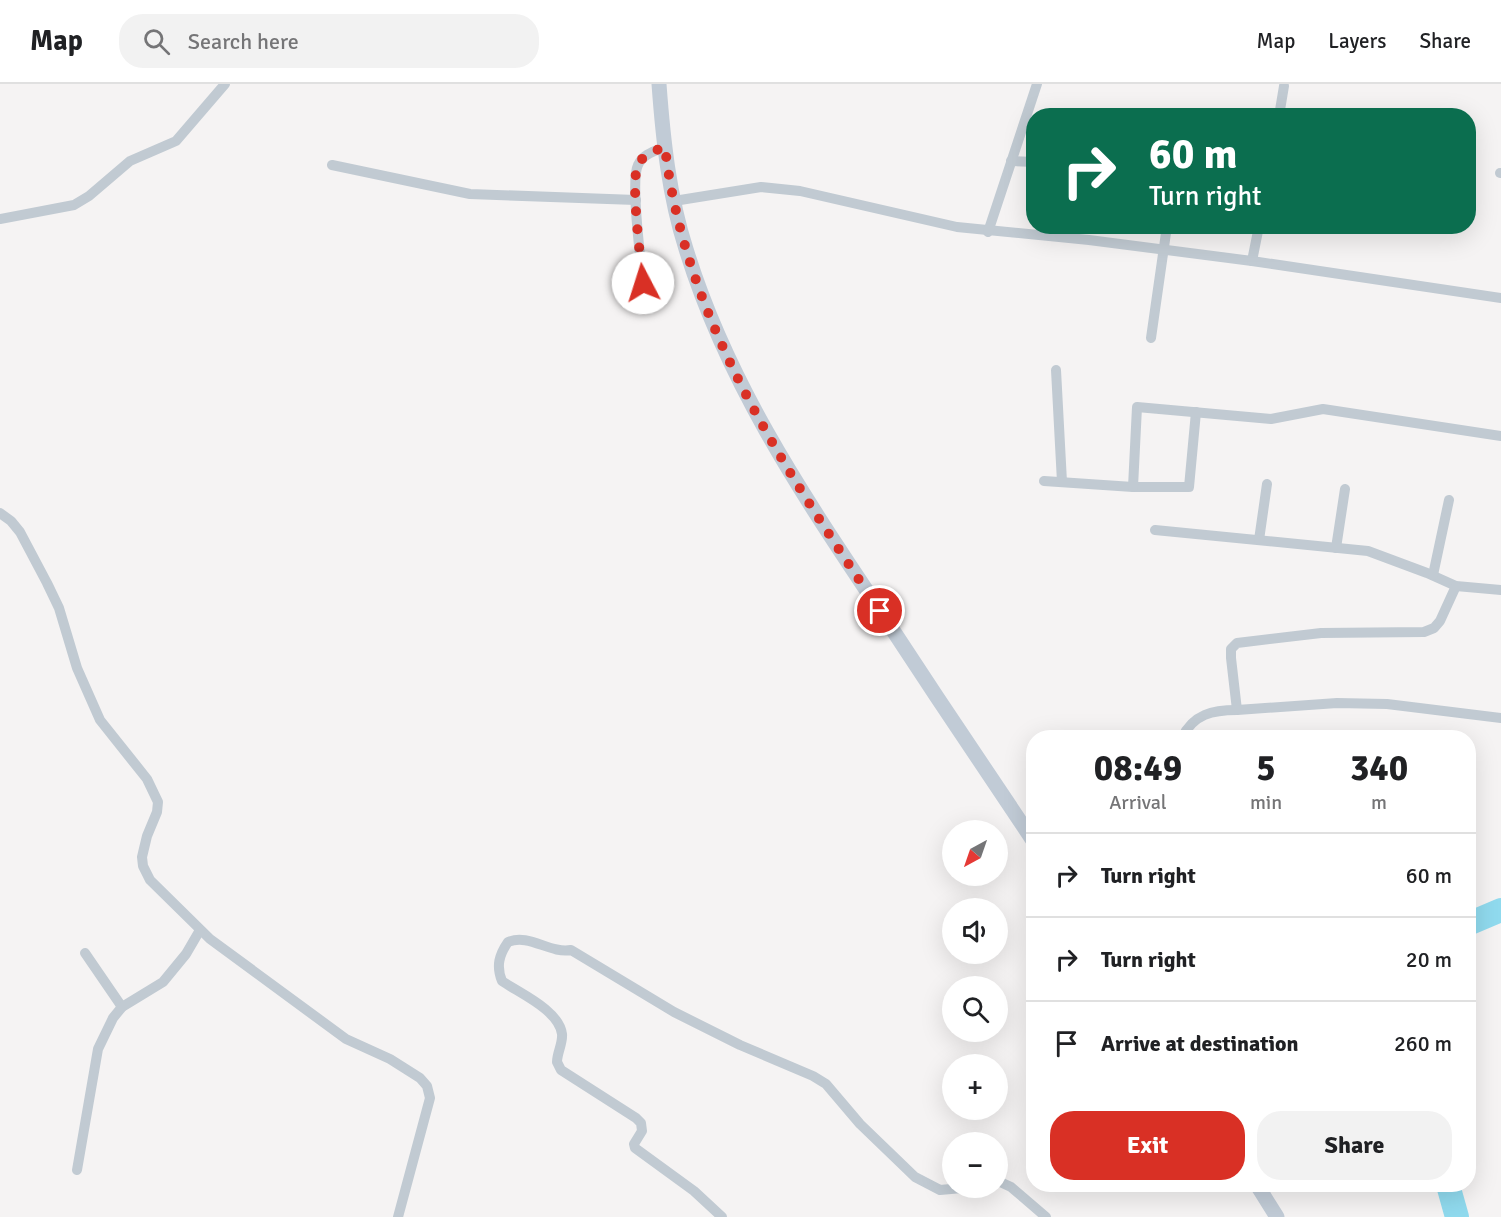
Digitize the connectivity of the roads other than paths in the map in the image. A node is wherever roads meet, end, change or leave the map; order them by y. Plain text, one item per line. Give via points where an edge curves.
1 (225, 84) edge
2 (659, 84) edge
3 (1037, 84) edge
4 (1284, 86) dead end
5 (1029, 108) edge
6 (1280, 108) edge
7 (1026, 117) edge
8 (665, 147) junction
9 (1011, 161) junction
10 (1026, 162) edge
11 (332, 165) dead end
12 (636, 200) junction
13 (674, 201) junction
14 (0, 219) edge
15 (988, 232) junction
16 (1166, 234) edge
17 (1257, 234) edge
18 (1165, 250) junction
19 (1252, 261) junction
20 (643, 283) dead end
21 (1501, 298) edge
22 (1151, 338) dead end
23 (1056, 370) dead end
24 (1196, 412) junction
25 (1501, 436) edge
26 (1044, 481) dead end
27 (1062, 482) junction
28 (1267, 484) dead end
29 (1133, 487) junction
30 (1345, 489) dead end
31 (1449, 500) dead end
32 (0, 513) edge
33 (1155, 530) dead end
34 (1259, 540) junction
35 (1336, 548) junction
36 (1432, 575) junction
37 (1456, 586) junction
38 (1501, 590) edge
39 (1237, 710) junction
40 (1501, 717) edge
41 (1188, 730) edge
42 (1026, 830) edge
43 (200, 930) junction
44 (85, 953) dead end
45 (122, 1007) junction
46 (78, 1170) dead end
47 (1008, 1186) edge
48 (942, 1190) edge
49 (1261, 1192) edge
50 (398, 1217) edge
51 (722, 1217) edge
52 (1046, 1217) edge
53 (1277, 1217) edge

1 - 14 street via 176,141 130,160 74,205
2 - 8 main road
3 - 5 street
4 - 6 street
7 - 9 street
8 - 12 street via 644,156 637,166
8 - 13 main road
9 - 10 street
9 - 15 street
11 - 12 street via 470,194
12 - 20 street
13 - 15 street via 761,187 800,191
13 - 42 main road via 685,248 707,310 765,432
15 - 18 street
16 - 18 street
17 - 19 street
18 - 19 street
18 - 22 street
19 - 21 street
23 - 27 street
24 - 25 street via 1270,419 1323,409
24 - 29 street via 1189,487
24 - 29 street via 1137,407
26 - 27 street
27 - 29 street
28 - 34 street
30 - 35 street
31 - 36 street
32 - 43 street via 20,532 51,591 77,668 100,720 147,779 158,802 142,857 143,866 150,880
33 - 34 street
34 - 35 street
35 - 36 street via 1368,551
36 - 37 street
37 - 38 street
37 - 39 street via 1440,621 1424,632 1321,633 1237,643 1231,649
39 - 40 street via 1377,704
39 - 41 street via 1217,710 1198,717
43 - 45 street via 163,982
43 - 50 street via 346,1039 390,1059 427,1086 430,1098
44 - 45 street
45 - 46 street via 98,1049
47 - 52 street
48 - 51 street via 915,1178 826,1084 813,1076 674,1012 571,950 521,940 508,942 498,963 502,981 542,1007 560,1028 557,1062 561,1070 636,1118 642,1131 635,1148
49 - 53 main road

